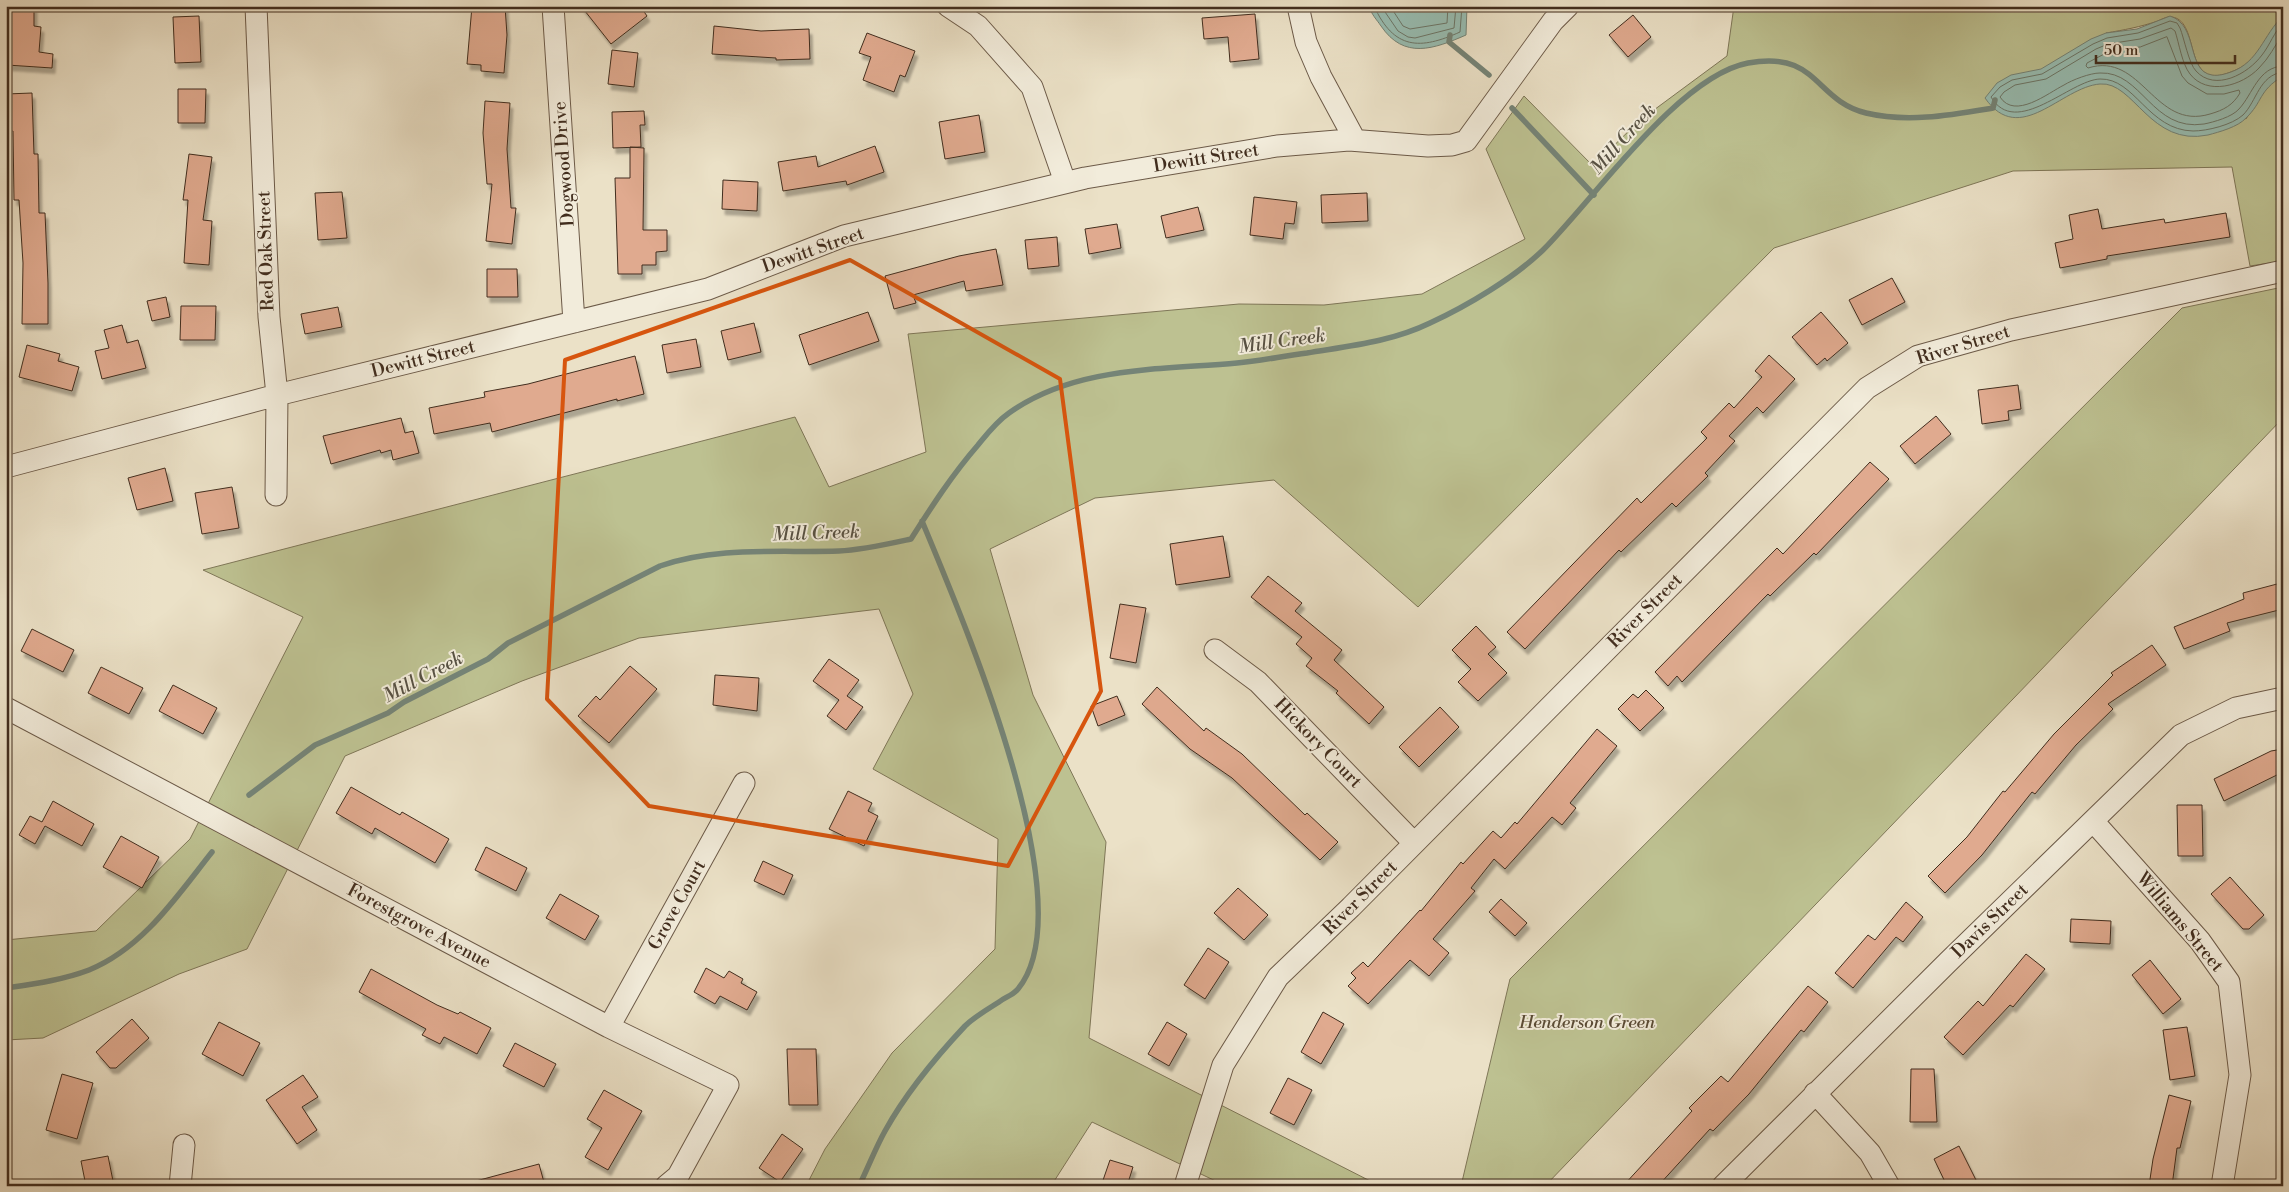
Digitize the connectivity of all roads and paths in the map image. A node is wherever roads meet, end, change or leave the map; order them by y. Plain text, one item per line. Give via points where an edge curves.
1 (256, 6) edge
2 (553, 6) edge
3 (948, 6) edge
4 (1298, 6) edge
5 (1568, 6) edge
6 (1355, 140) junction
7 (1065, 182) junction
8 (2283, 271) edge
9 (574, 322) junction
10 (277, 394) junction
11 (6, 467) edge
12 (276, 495) dead end
13 (1216, 650) dead end
14 (2283, 698) edge
15 (6, 708) edge
16 (744, 783) dead end
17 (2093, 821) junction
18 (1414, 843) junction
19 (609, 1027) junction
20 (1815, 1093) junction
21 (184, 1145) dead end
22 (180, 1186) edge
23 (666, 1186) edge
24 (1185, 1186) edge
25 (1723, 1186) edge
26 (1889, 1186) edge
27 (2222, 1186) edge

1 - 10 street, Red Oak Street via 269,317
2 - 9 street, Dogwood Drive
3 - 7 street via 978,26 1032,87
4 - 6 street via 1306,42
5 - 6 street, Dewitt Street via 1553,20 1466,141 1428,146
6 - 7 street, Dewitt Street via 1277,146
7 - 9 street, Dewitt Street via 844,236 708,289
8 - 18 street, River Street via 2010,330 1918,356 1867,388
9 - 10 street, Dewitt Street
10 - 11 street, Dewitt Street
10 - 12 street, Red Oak Street
13 - 18 street, Hickory Court via 1258,682
14 - 17 street, Davis Street via 2236,708 2181,735
15 - 19 street, Forestgrove Avenue
16 - 19 street, Grove Court
17 - 20 street, Davis Street
17 - 27 street, Williams Street via 2200,941 2229,982 2240,1075
18 - 24 street, River Street via 1278,977 1223,1065
19 - 23 street, Forestgrove Avenue via 728,1084 678,1176
20 - 25 street, Davis Street
20 - 26 street via 1870,1152
21 - 22 street

